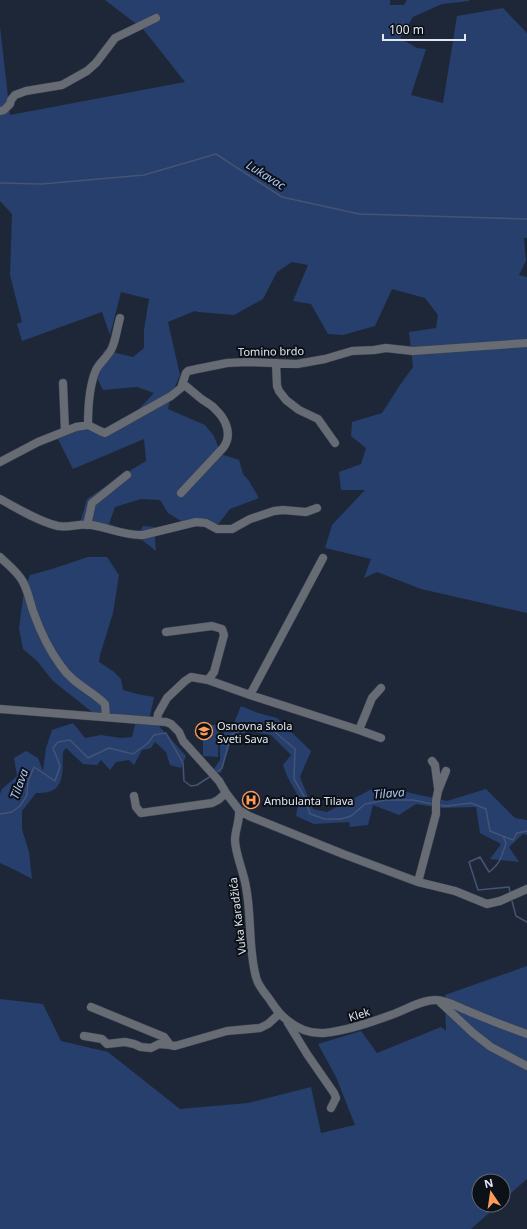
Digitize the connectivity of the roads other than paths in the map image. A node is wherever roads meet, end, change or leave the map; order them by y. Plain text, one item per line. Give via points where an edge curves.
1 (156, 18) dead end
2 (0, 111) edge
3 (120, 318) dead end
4 (527, 343) edge
5 (276, 363) junction
6 (62, 383) dead end
7 (183, 384) junction
8 (88, 425) junction
9 (65, 431) junction
10 (335, 443) dead end
11 (0, 462) edge
12 (127, 475) dead end
13 (181, 492) dead end
14 (0, 499) edge
15 (317, 508) dead end
16 (87, 525) junction
17 (0, 557) edge
18 (322, 558) dead end
19 (166, 632) dead end
20 (208, 680) junction
21 (381, 688) dead end
22 (250, 695) junction
23 (0, 710) edge
24 (106, 717) junction
25 (157, 721) junction
26 (359, 730) junction
27 (382, 738) dead end
28 (432, 760) dead end
29 (446, 771) dead end
30 (438, 791) junction
31 (226, 792) junction
32 (134, 796) dead end
33 (239, 810) junction
34 (418, 882) junction
35 (527, 889) edge
36 (438, 1000) junction
37 (91, 1007) dead end
38 (282, 1017) junction
39 (527, 1034) edge
40 (84, 1036) dead end
41 (170, 1045) junction
42 (527, 1066) edge
43 (331, 1108) dead end

1 - 2 street via 115,38 87,71 62,85 26,91 15,96 4,110
3 - 8 street via 112,348 95,372 89,397
4 - 5 street, Tomino brdo via 413,351 386,348 352,351 297,364
5 - 7 street, Tomino brdo via 226,363 188,371
5 - 10 street via 279,392 298,410 318,419
6 - 9 street
7 - 8 street, Tomino brdo via 171,396 105,433
7 - 13 street via 215,408 228,429 229,436 223,448
8 - 9 street
9 - 11 street
12 - 16 street via 92,503
14 - 16 street via 48,523 73,527
15 - 16 street via 306,512 274,511 250,519 232,529 217,529 196,522 134,535
17 - 24 street via 23,581 43,636 62,668 105,704
18 - 22 street
19 - 20 street via 212,626 222,629 224,635 221,648 214,672
20 - 22 street
20 - 25 street via 191,678 185,681 166,698
21 - 26 street via 372,698
22 - 26 street
23 - 24 street
24 - 25 street
25 - 31 street via 166,722 179,732 183,741 219,780
26 - 27 street
28 - 30 street
29 - 30 street
30 - 34 street via 436,814
31 - 32 street via 212,803 141,814 136,807
31 - 33 street
33 - 34 street via 343,854
33 - 38 street, Vuka Karadžića via 234,842 246,887 256,978
34 - 35 street via 455,891 487,904
36 - 38 street, Klek via 428,1001 348,1029 323,1033 301,1029
36 - 39 street
36 - 42 street via 491,1047
37 - 41 street via 164,1037
38 - 41 street via 260,1028 227,1031 175,1046
38 - 43 street, Vuka Karadžića via 334,1093 336,1098
40 - 41 street via 102,1040 107,1044 124,1042 151,1048 159,1044

